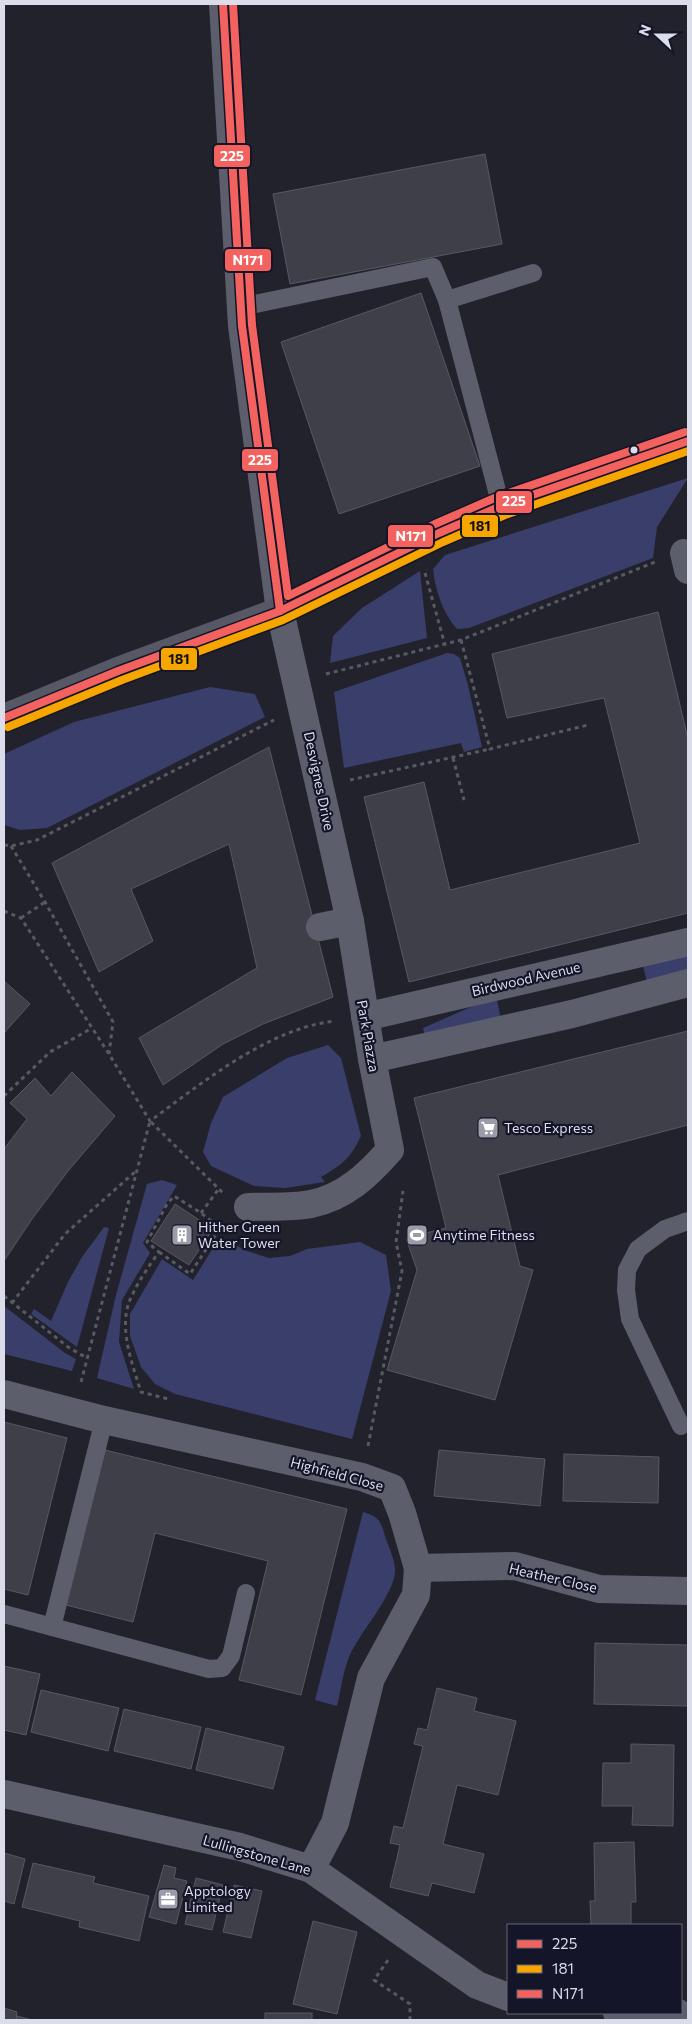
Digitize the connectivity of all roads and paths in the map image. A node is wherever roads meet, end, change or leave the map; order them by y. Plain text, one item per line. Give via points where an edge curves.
1 (223, 4) edge
2 (533, 273) dead end
3 (447, 300) junction
4 (241, 308) junction
5 (688, 441) edge
6 (501, 506) junction
7 (418, 544) junction
8 (678, 561) edge
9 (280, 611) junction
10 (461, 640) junction
11 (445, 645) junction
12 (296, 682) junction
13 (4, 718) edge
14 (272, 720) dead end
15 (588, 725) dead end
16 (490, 749) junction
17 (453, 758) junction
18 (320, 786) junction
19 (464, 800) dead end
20 (4, 845) edge
21 (11, 846) junction
22 (45, 902) junction
23 (4, 910) edge
24 (21, 918) junction
25 (350, 921) junction
26 (320, 927) dead end
27 (688, 942) edge
28 (688, 984) edge
29 (365, 1018) junction
30 (92, 1028) junction
31 (109, 1054) junction
32 (372, 1059) junction
33 (4, 1096) edge
34 (150, 1121) junction
35 (137, 1171) junction
36 (218, 1190) junction
37 (403, 1191) dead end
38 (248, 1207) joint
39 (201, 1213) junction
40 (688, 1221) edge
41 (159, 1252) junction
42 (4, 1296) edge
43 (12, 1302) junction
44 (87, 1358) junction
45 (4, 1394) edge
46 (169, 1400) dead end
47 (73, 1412) junction
48 (104, 1420) junction
49 (682, 1426) dead end
50 (362, 1478) junction
51 (418, 1568) junction
52 (688, 1591) edge
53 (246, 1593) dead end
54 (4, 1614) edge
55 (52, 1627) junction
56 (4, 1794) edge
57 (311, 1868) junction
58 (406, 1935) junction
59 (507, 1997) edge
60 (636, 2014) edge
61 (667, 2014) edge
62 (410, 2020) edge

1 - 4 street, Desvignes Drive
2 - 3 lane
3 - 4 lane via 433,267
3 - 6 lane
4 - 9 street, Desvignes Drive
5 - 6 street
6 - 7 street
7 - 9 street
7 - 11 path
8 - 10 path
9 - 12 street, Desvignes Drive
9 - 13 street via 118,671
10 - 11 path
10 - 16 path
11 - 12 path
12 - 18 street, Desvignes Drive
14 - 21 path via 37,840
15 - 16 path
16 - 17 path
17 - 18 path
17 - 19 path
18 - 25 street, Desvignes Drive
20 - 21 path
21 - 22 path
22 - 24 path
22 - 31 path via 112,1022
23 - 24 path
24 - 30 path
25 - 26 street
25 - 29 street, Park Piazza
27 - 29 street, Birdwood Avenue
28 - 32 street
29 - 32 street, Park Piazza
29 - 34 path via 327,1022 279,1036 208,1078
30 - 31 path
30 - 33 path via 50,1052
31 - 34 path
32 - 38 street, Park Piazza via 390,1150 368,1174 347,1190 311,1204
34 - 35 path
34 - 36 path
35 - 43 path via 65,1234
35 - 44 path
36 - 38 path
36 - 39 path
37 - 50 path via 396,1242 402,1271
39 - 41 path via 174,1196 147,1242
39 - 41 path via 220,1228 190,1274
40 - 49 lane via 665,1229 638,1249 627,1270 626,1290 630,1319
41 - 46 path via 128,1306 126,1335 141,1392
42 - 43 path
43 - 44 path via 68,1347
44 - 47 path
45 - 47 street, Highfield Close
47 - 48 street, Highfield Close
48 - 50 street, Highfield Close
48 - 55 lane
50 - 51 street, Highfield Close via 392,1488
51 - 52 street, Heather Close via 515,1566 598,1589
51 - 57 street, Highfield Close via 416,1596 371,1678 335,1823
53 - 55 lane via 231,1656 222,1668 209,1669
54 - 55 lane
56 - 57 street, Lullingstone Lane via 240,1847
57 - 58 street, Lullingstone Lane
58 - 59 street, Lullingstone Lane via 476,1985
58 - 62 path via 374,1980 410,2004
60 - 61 street

